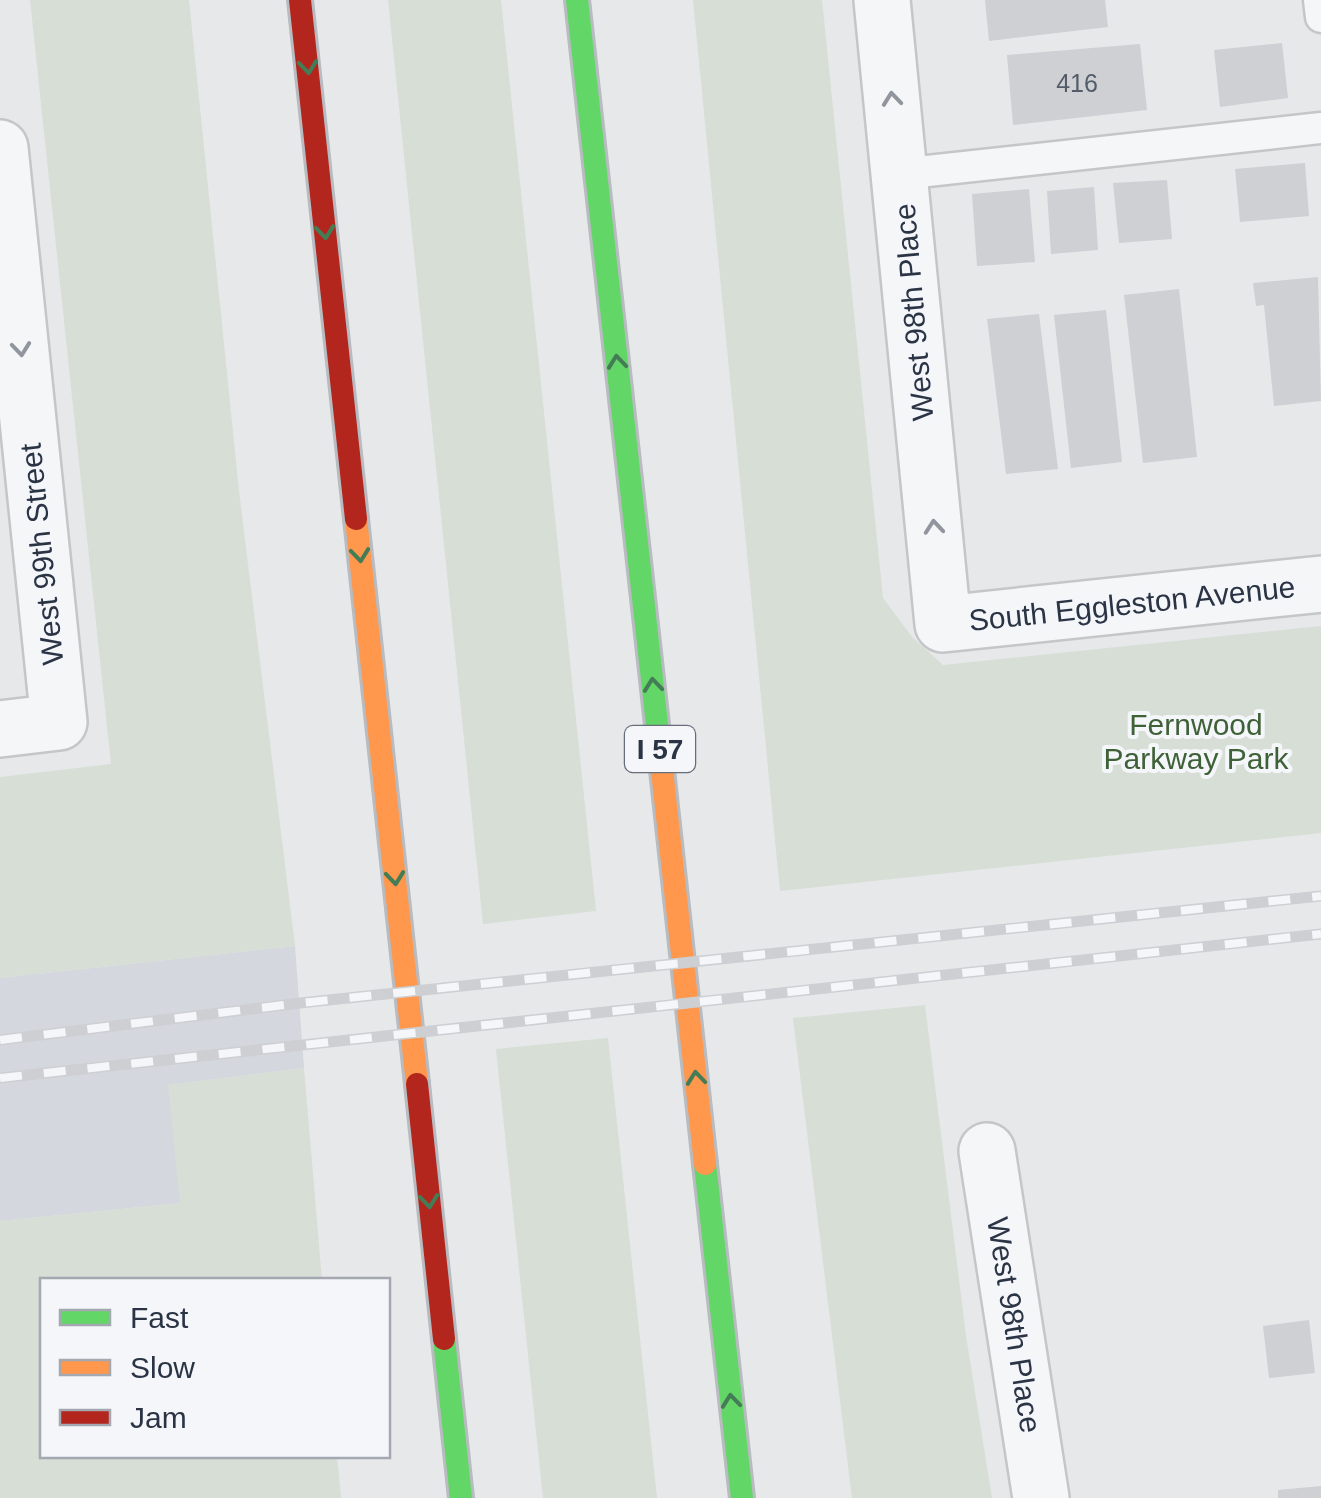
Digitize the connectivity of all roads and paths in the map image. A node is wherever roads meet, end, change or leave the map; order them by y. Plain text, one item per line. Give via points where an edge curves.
1 (300, 0) edge
2 (578, 0) edge
3 (882, 0) edge
4 (1319, 0) edge
5 (1321, 17) edge
6 (1321, 128) edge
7 (0, 148) edge
8 (900, 174) junction
9 (7, 277) edge
10 (1321, 584) edge
11 (943, 624) joint
12 (0, 729) edge
13 (987, 1152) dead end
14 (461, 1498) edge
15 (742, 1498) edge
16 (1041, 1498) edge

1 -> 14 highway
15 -> 2 highway, I 57
8 -> 3 street, West 98th Place
4 - 5 lane
6 - 8 lane
7 - 9 street, West 99th Street
11 -> 8 street, West 98th Place
9 -> 12 street, West 99th Street via 59,722
10 - 11 street, South Eggleston Avenue
13 - 16 street, West 98th Place

